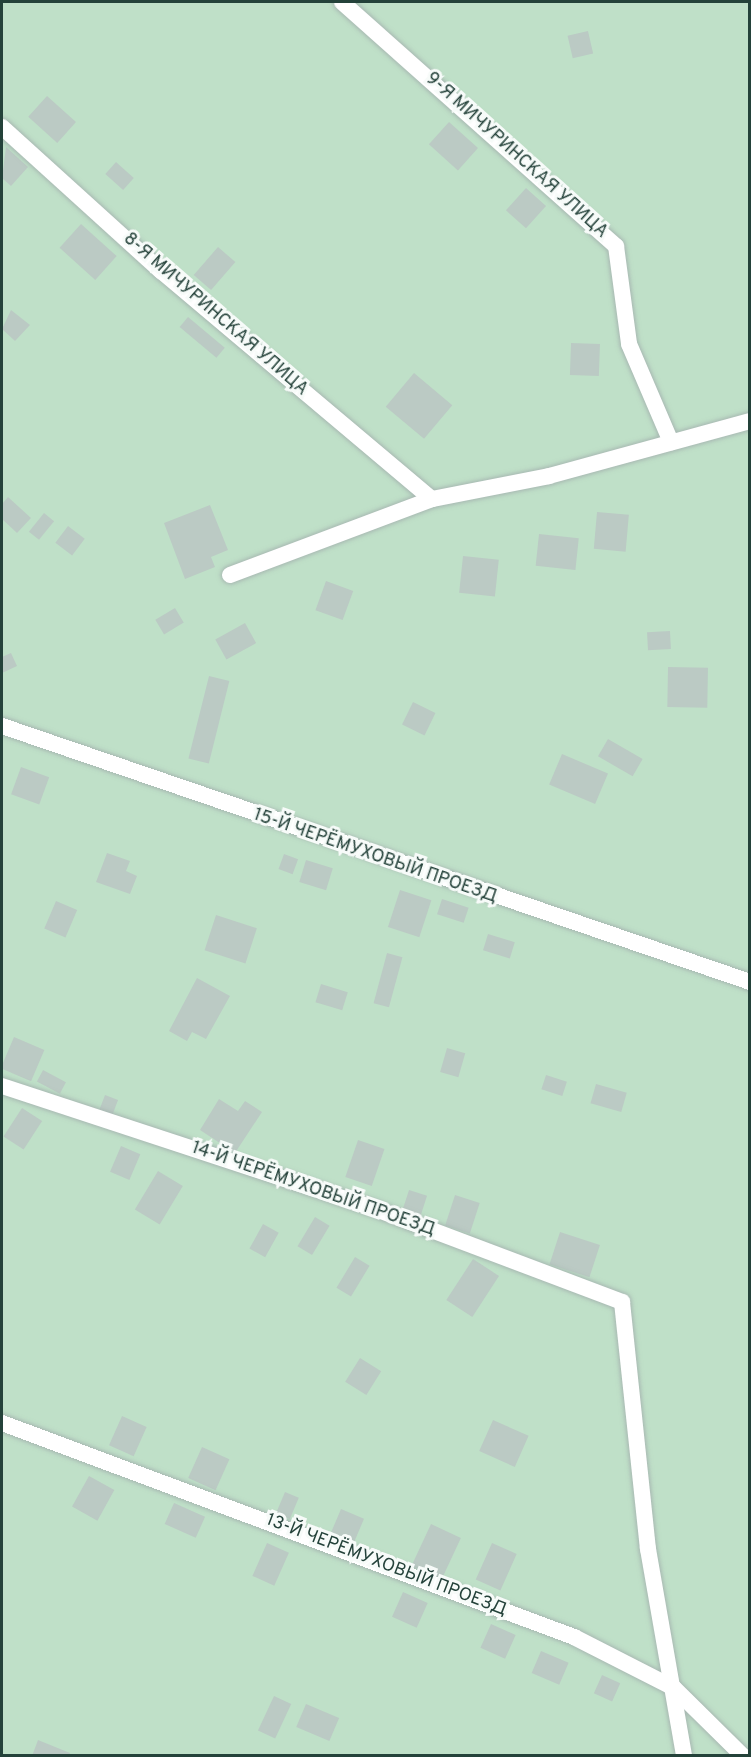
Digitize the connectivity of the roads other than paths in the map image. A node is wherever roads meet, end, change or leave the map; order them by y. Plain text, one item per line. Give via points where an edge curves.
1 (342, 2) edge
2 (2, 127) edge
3 (750, 421) edge
4 (671, 442) junction
5 (432, 499) junction
6 (230, 575) dead end
7 (2, 726) edge
8 (750, 982) edge
9 (2, 1086) edge
10 (2, 1423) edge
11 (674, 1688) junction
12 (684, 1755) edge
13 (743, 1755) edge

1 - 4 lane, 9-Я МИЧУРИНСКАЯ УЛИЦА via 616,246 629,344
2 - 5 lane, 8-Я МИЧУРИНСКАЯ УЛИЦА via 161,271
3 - 4 lane
4 - 5 lane via 549,476
5 - 6 lane
7 - 8 lane, 15-Й ЧЕРЁМУХОВЫЙ ПРОЕЗД
9 - 11 lane, 14-Й ЧЕРЁМУХОВЫЙ ПРОЕЗД via 376,1209 622,1302 648,1549
10 - 11 lane, 13-Й ЧЕРЁМУХОВЫЙ ПРОЕЗД via 574,1637
11 - 12 lane
11 - 13 lane, 13-Й ЧЕРЁМУХОВЫЙ ПРОЕЗД

